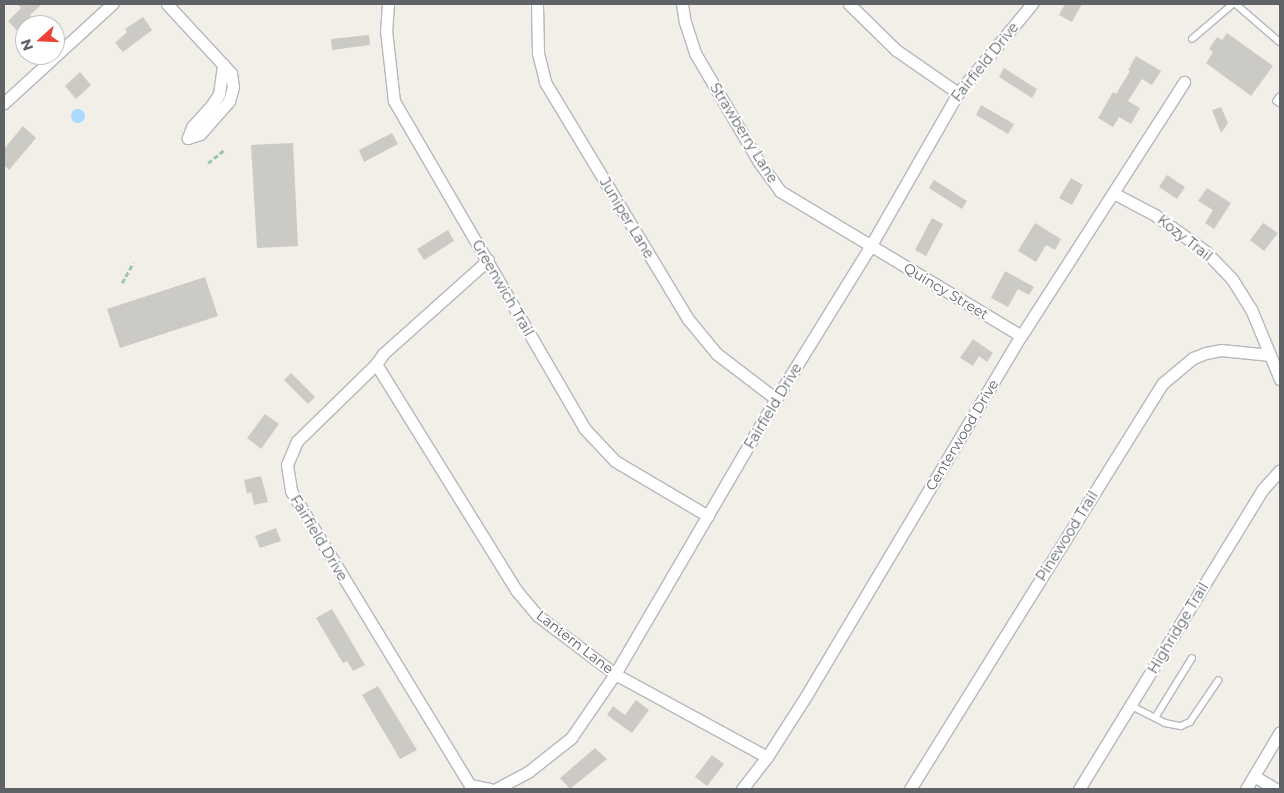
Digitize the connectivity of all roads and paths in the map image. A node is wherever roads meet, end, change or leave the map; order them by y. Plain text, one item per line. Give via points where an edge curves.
1 (112, 4) edge
2 (167, 4) edge
3 (388, 4) edge
4 (537, 4) edge
5 (682, 4) edge
6 (849, 4) edge
7 (1032, 4) edge
8 (1234, 4) edge
9 (1192, 39) dead end
10 (1280, 42) edge
11 (223, 64) junction
12 (1184, 82) dead end
13 (958, 93) junction
14 (1280, 97) edge
15 (1280, 103) edge
16 (4, 104) edge
17 (224, 150) dead end
18 (208, 163) dead end
19 (1115, 194) junction
20 (871, 246) junction
21 (488, 260) junction
22 (133, 263) dead end
23 (122, 283) dead end
24 (1021, 336) junction
25 (1270, 354) junction
26 (376, 364) junction
27 (1280, 379) edge
28 (776, 399) junction
29 (1280, 470) edge
30 (708, 516) junction
31 (1192, 658) dead end
32 (616, 674) junction
33 (1218, 681) dead end
34 (1130, 706) junction
35 (1155, 718) junction
36 (1280, 732) edge
37 (767, 757) junction
38 (1254, 776) junction
39 (490, 789) edge
40 (496, 789) edge
41 (742, 789) edge
42 (910, 789) edge
43 (1079, 789) edge
44 (1246, 789) edge
45 (1276, 789) edge

1 - 16 street
2 - 11 street
3 - 21 street, Greenwich Trail via 386,30 394,101
4 - 28 street, Juniper Lane via 538,52 545,82 688,319 717,354
5 - 20 street, Strawberry Lane via 695,53 759,162 780,191
6 - 13 street via 896,50
7 - 13 street, Fairfield Drive
8 - 9 lane
8 - 10 lane
11 - 11 street via 219,94 192,127 188,138 200,134 229,101 233,87 231,72
12 - 19 street, Centerwood Drive
13 - 20 street, Fairfield Drive
14 - 15 lane via 1277,101
17 - 18 path
19 - 24 street, Centerwood Drive
19 - 25 street, Kozy Trail via 1155,215 1206,252 1232,278 1251,310
20 - 24 street, Quincy Street
20 - 28 street, Fairfield Drive
21 - 26 street, Fairfield Drive via 383,354
21 - 30 street, Greenwich Trail via 584,428 615,461
22 - 23 path
24 - 37 street, Centerwood Drive
25 - 27 street, Kozy Trail
25 - 42 street, Pinewood Trail via 1206,353 1193,358 1163,383
26 - 32 street, Lantern Lane via 516,590 538,616
26 - 39 street, Fairfield Drive via 297,441 287,465 291,490 470,785
28 - 30 street, Fairfield Drive
29 - 34 street, Highridge Trail via 1263,489
30 - 32 street, Fairfield Drive
31 - 35 lane
32 - 37 street, Lantern Lane
32 - 40 street, Fairfield Drive via 571,738 528,772
33 - 35 lane via 1190,722 1180,726
34 - 35 lane
34 - 43 street, Highridge Trail
36 - 38 street
37 - 41 street, Centerwood Drive
38 - 44 street
38 - 45 street

